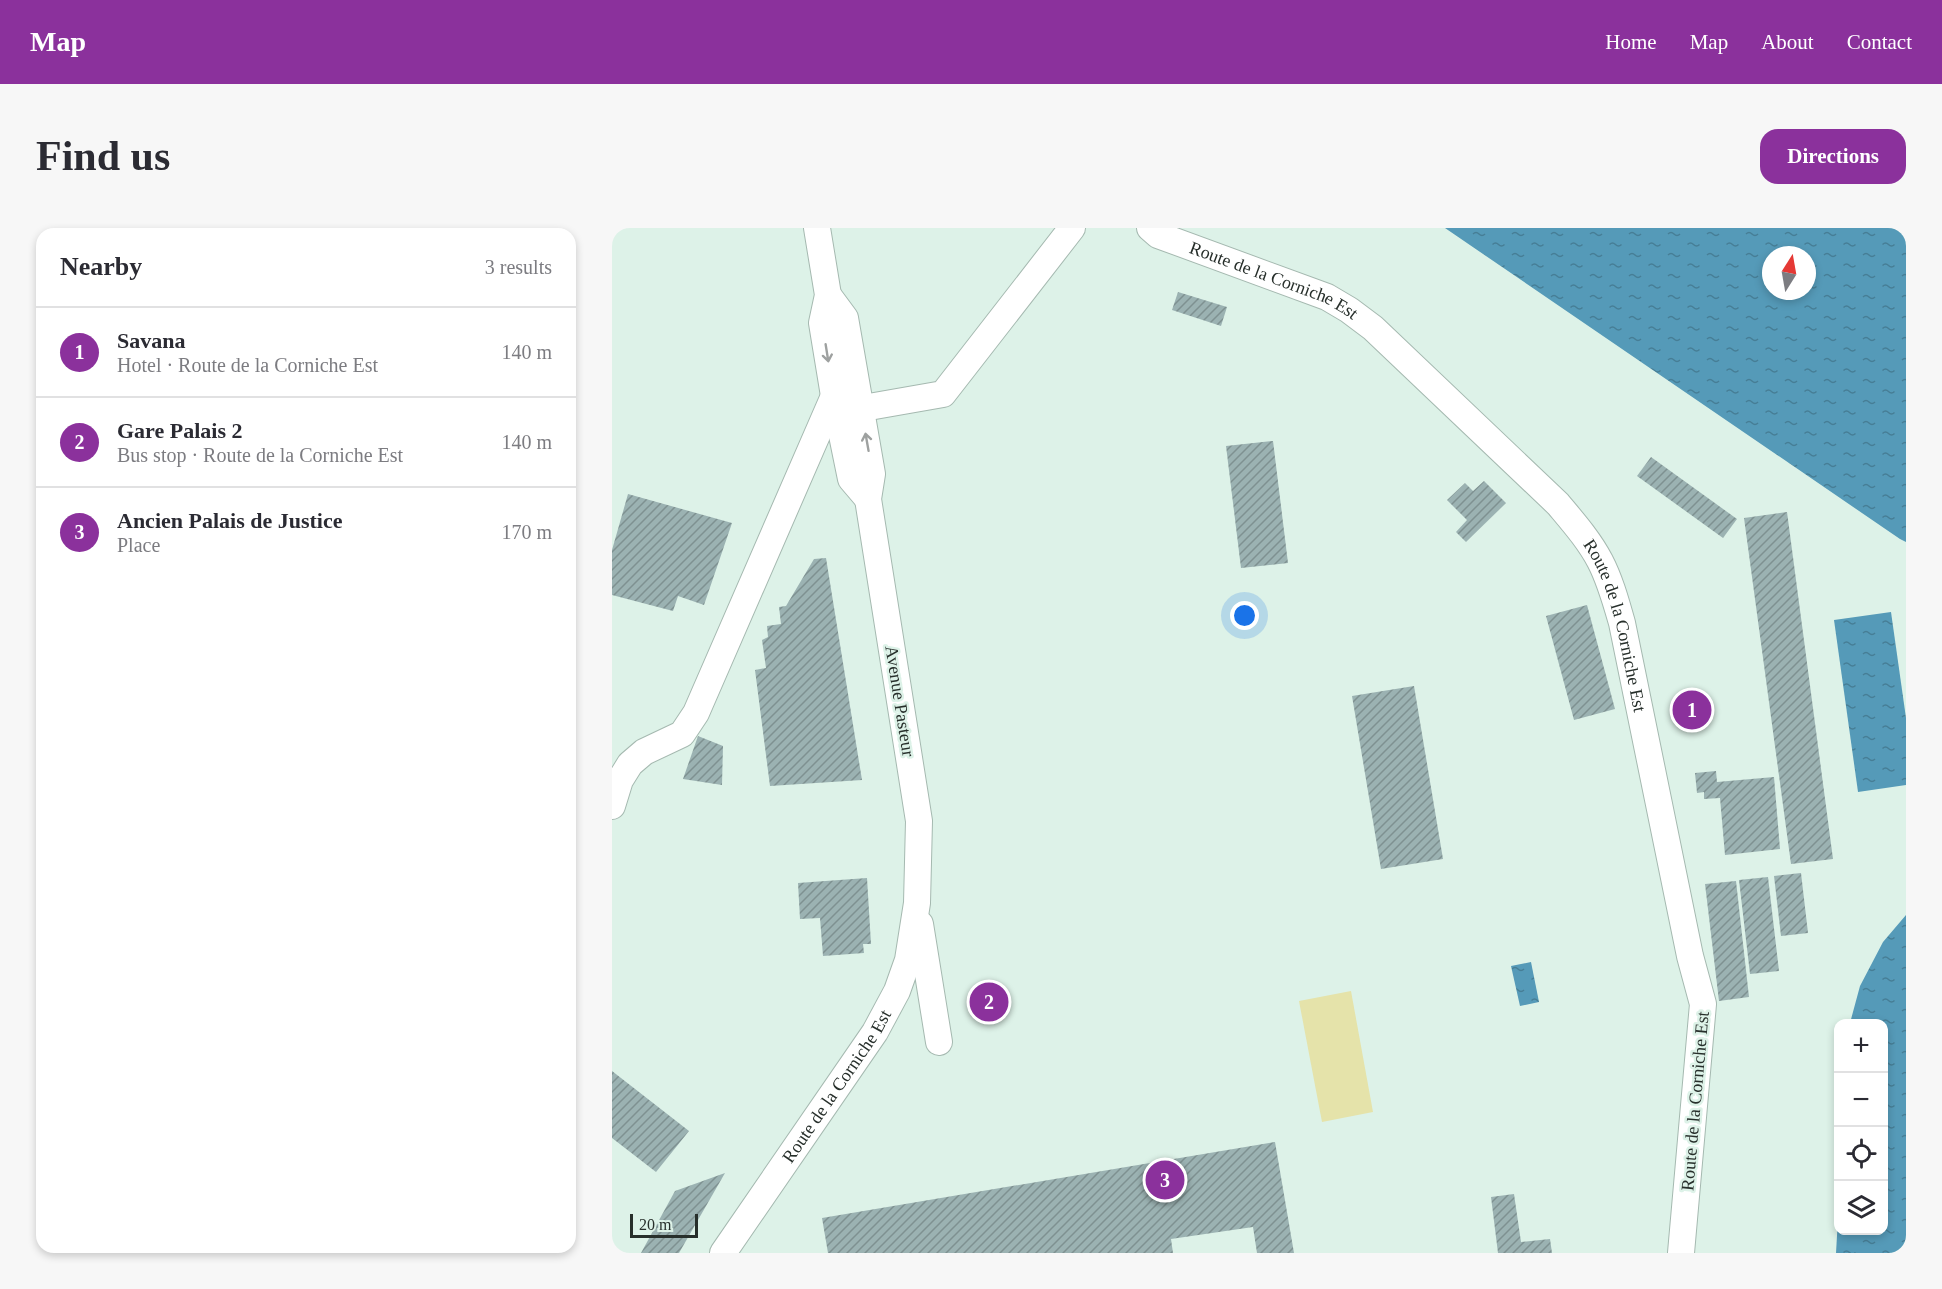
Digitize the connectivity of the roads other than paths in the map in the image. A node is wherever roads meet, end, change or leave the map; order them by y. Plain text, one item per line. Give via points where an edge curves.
1 (817, 228) edge
2 (1072, 228) edge
3 (1150, 228) edge
4 (844, 406) junction
5 (621, 761) edge
6 (612, 806) edge
7 (917, 903) junction
8 (939, 1042) dead end
9 (723, 1253) edge
10 (1681, 1253) edge

1 - 4 street, Avenue Pasteur via 828,295 845,318
2 - 4 street via 943,394
3 - 10 street, Route de la Corniche Est via 1158,235 1327,297 1349,310 1373,328 1558,504 1600,560 1622,623 1690,956 1704,1004
4 - 5 street via 696,713 682,734
4 - 7 street, Avenue Pasteur via 872,474 868,500 920,821
5 - 6 street
7 - 8 street
7 - 9 street, Route de la Corniche Est via 908,960 880,1022

